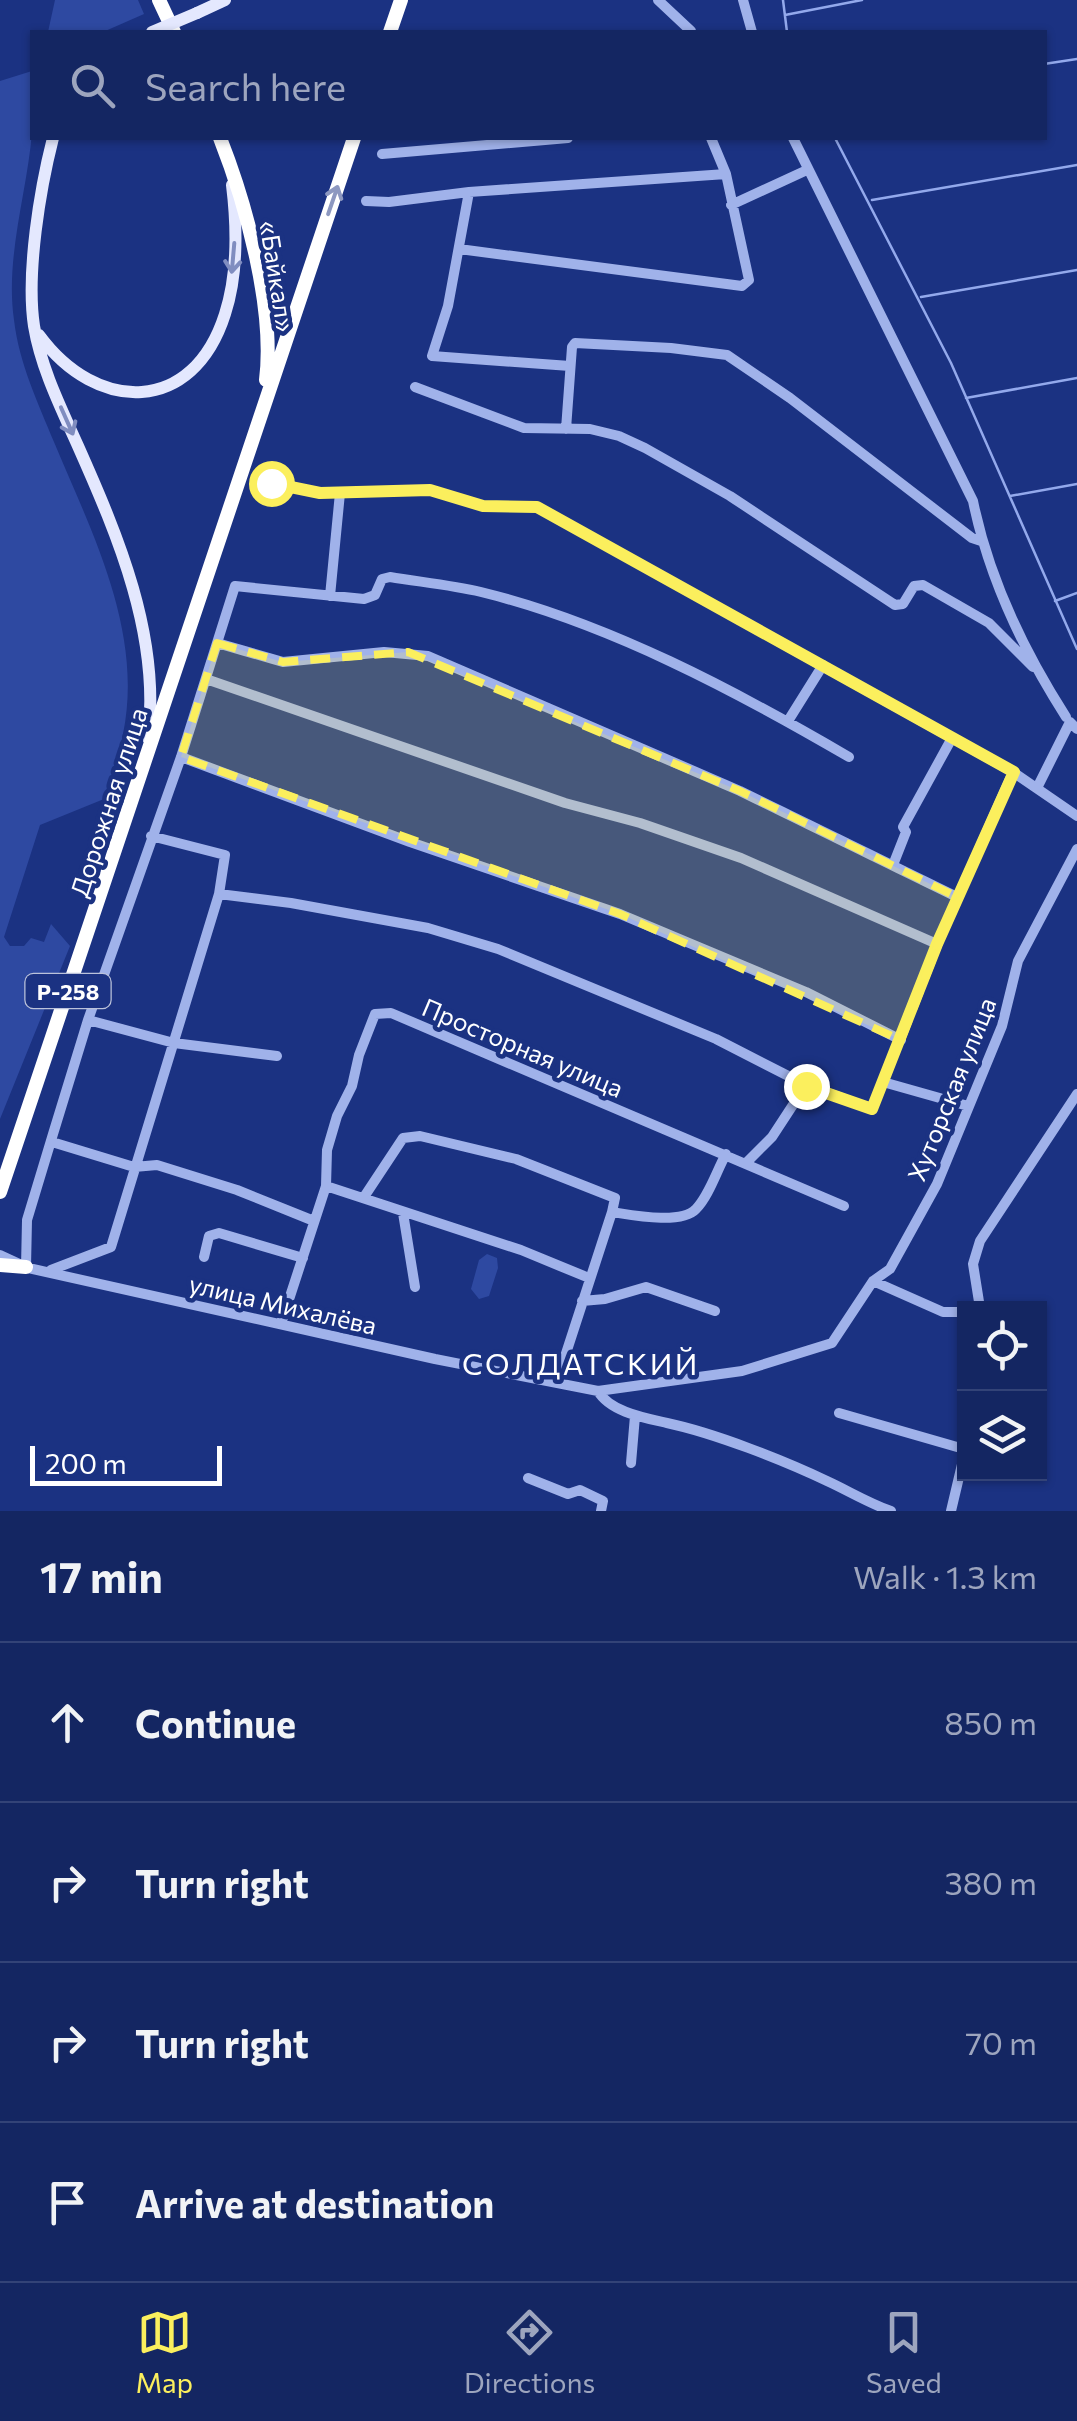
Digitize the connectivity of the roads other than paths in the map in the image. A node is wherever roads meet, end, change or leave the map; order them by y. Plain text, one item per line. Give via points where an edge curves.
1 (160, 0) edge
2 (225, 0) edge
3 (402, 0) edge
4 (658, 0) edge
5 (742, 0) edge
6 (157, 30) edge
7 (173, 30) edge
8 (391, 30) edge
9 (690, 30) edge
10 (751, 30) edge
11 (53, 140) edge
12 (221, 140) edge
13 (353, 140) edge
14 (545, 140) edge
15 (712, 140) edge
16 (793, 140) edge
17 (382, 154) dead end
18 (229, 161) junction
19 (807, 170) junction
20 (726, 174) junction
21 (469, 192) junction
22 (366, 202) dead end
23 (731, 206) junction
24 (459, 249) junction
25 (34, 329) junction
26 (570, 366) junction
27 (414, 387) dead end
28 (256, 425) junction
29 (566, 430) junction
30 (271, 483) dead end
31 (340, 493) junction
32 (981, 542) junction
33 (330, 596) junction
34 (217, 643) junction
35 (823, 664) junction
36 (1033, 667) junction
37 (206, 679) junction
38 (1066, 717) dead end
39 (788, 721) junction
40 (1077, 730) edge
41 (952, 738) junction
42 (181, 757) junction
43 (850, 757) dead end
44 (1014, 772) junction
45 (1037, 788) junction
46 (136, 790) junction
47 (1077, 816) edge
48 (151, 836) junction
49 (1077, 849) edge
50 (893, 866) junction
51 (218, 894) junction
52 (957, 897) junction
53 (937, 944) junction
54 (88, 1020) junction
55 (901, 1040) junction
56 (174, 1043) junction
57 (277, 1056) dead end
58 (883, 1082) junction
59 (806, 1086) junction
60 (1077, 1094) edge
61 (968, 1106) junction
62 (52, 1142) junction
63 (726, 1154) junction
64 (747, 1162) junction
65 (134, 1167) junction
66 (326, 1186) junction
67 (0, 1192) edge
68 (364, 1197) junction
69 (844, 1206) dead end
70 (403, 1212) junction
71 (612, 1212) junction
72 (314, 1221) junction
73 (204, 1257) dead end
74 (302, 1258) junction
75 (0, 1260) edge
76 (26, 1267) junction
77 (49, 1271) junction
78 (589, 1278) junction
79 (872, 1281) junction
80 (415, 1287) dead end
81 (582, 1301) junction
82 (979, 1301) edge
83 (715, 1311) dead end
84 (957, 1312) edge
85 (281, 1324) junction
86 (557, 1381) junction
87 (598, 1391) junction
88 (840, 1413) dead end
89 (634, 1416) junction
90 (957, 1450) edge
91 (631, 1463) dead end
92 (528, 1478) dead end
93 (958, 1481) edge
94 (601, 1511) edge
95 (891, 1511) edge
96 (951, 1511) edge

1 - 7 highway
2 - 6 main road, bridge
3 - 8 highway
4 - 9 street
5 - 10 street
11 - 25 main road via 32,286
12 - 18 highway, «Байкал» / Р-258
28 -> 13 highway
14 - 17 street
15 - 20 street
16 - 19 street
18 -> 25 main road via 236,214 230,291 216,335 189,373 146,391 106,390 63,364
18 - 28 highway, «Байкал» / Р-258 via 266,316 267,374
19 - 23 street
19 - 32 street via 972,501
20 - 21 street
20 - 23 street
21 - 22 street
21 - 24 street
23 - 24 street via 748,280 742,286
24 - 26 street via 432,356
25 -> 46 main road via 136,597 151,715
26 - 29 street
26 - 32 street via 575,342 726,356
27 - 29 street via 524,428
28 - 46 highway, Дорожная улица / Р-258
29 - 36 street via 604,432 645,448 895,605 922,585 990,622
30 - 31 street
31 - 33 street
31 - 35 street via 430,490 483,506 537,507
32 - 36 street
33 - 34 street via 235,586
33 - 39 street via 370,598 382,578 390,577 480,592 682,666
34 - 37 street
34 - 50 street via 283,662 384,652 428,656 740,790
35 - 39 street
35 - 41 street
36 - 38 street
37 - 42 street
37 - 53 street via 741,858
39 - 43 street
40 - 45 street via 1070,722
41 - 44 street
41 - 50 street via 903,827
42 - 48 street
42 - 55 street via 620,914
44 - 45 street
44 - 52 street
45 - 47 street
46 - 67 highway, Дорожная улица / Р-258
48 - 51 street via 224,855
48 - 54 street
49 - 61 street, Хуторская улица via 1018,961 1002,1026
50 - 52 street
51 - 56 street
51 - 59 street via 428,928 498,949 716,1039
52 - 53 street
53 - 55 street
54 - 56 street
54 - 62 street
55 - 58 street
56 - 57 street
56 - 65 street
58 - 59 street via 872,1109
58 - 61 street
59 - 64 street via 772,1138
60 - 82 street via 980,1241 973,1264
61 - 79 street, Хуторская улица via 937,1184 890,1269
62 - 65 street
62 - 76 street via 27,1220
63 - 64 street, Просторная улица
63 - 66 street, Просторная улица via 392,1013 375,1014 327,1150
63 - 71 street via 698,1208 686,1216
64 - 69 street, Просторная улица
65 - 72 street via 158,1164
65 - 77 street via 112,1247
66 - 68 street
66 - 72 street, Просторная улица
68 - 70 street
68 - 71 street via 404,1138 420,1136 516,1159 616,1198
70 - 78 street
70 - 80 street
71 - 78 street
72 - 74 street, Просторная улица
73 - 74 street via 209,1236 219,1233
74 - 85 street, Просторная улица
75 - 76 highway
76 - 77 street, улица Михалёва
77 - 85 street, улица Михалёва
78 - 81 street
79 - 84 street
79 - 87 street, Хуторская улица via 832,1343 742,1371
81 - 83 street via 646,1287
81 - 86 street
85 - 86 street, улица Михалёва
86 - 87 street, улица Михалёва
87 - 89 street
88 - 90 street
89 - 91 street
89 - 95 street via 689,1428
92 - 94 street via 568,1494 580,1490 602,1501
93 - 96 street

